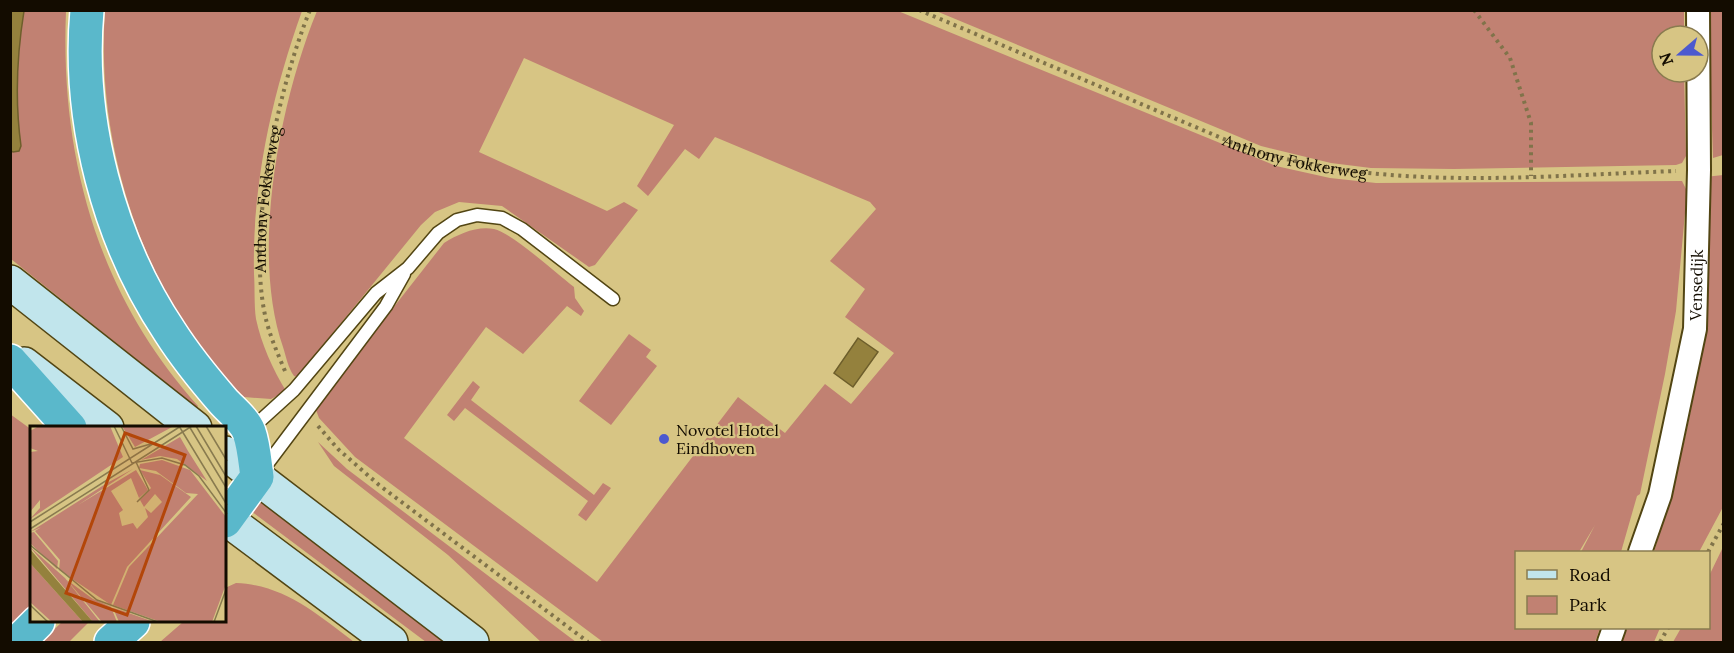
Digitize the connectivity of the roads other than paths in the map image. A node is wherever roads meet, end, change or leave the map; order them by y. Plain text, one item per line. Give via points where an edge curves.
1 (87, 10) edge
2 (1698, 10) edge
3 (408, 268) junction
4 (10, 282) edge
5 (613, 299) dead end
6 (10, 354) edge
7 (10, 361) edge
8 (68, 426) edge
9 (104, 426) edge
10 (192, 426) edge
11 (224, 426) edge
12 (226, 431) edge
13 (233, 447) edge
14 (257, 477) junction
15 (226, 517) edge
16 (226, 519) edge
17 (1640, 551) edge
18 (37, 623) edge
19 (131, 623) edge
20 (18, 642) edge
21 (111, 642) edge
22 (391, 642) edge
23 (471, 642) edge

1 - 11 highway via 90,115 101,174 125,244 168,330 201,375
2 - 17 street, Vensedijk via 1695,329 1660,495
3 - 5 lane via 438,233 457,220 477,215 502,218
3 - 13 lane via 376,292 294,390
3 - 14 lane via 386,306
4 - 10 main road
6 - 9 main road
7 - 8 highway
12 - 13 highway
13 - 14 highway
14 - 15 highway
14 - 23 main road
16 - 22 main road
18 - 20 highway
19 - 21 highway

